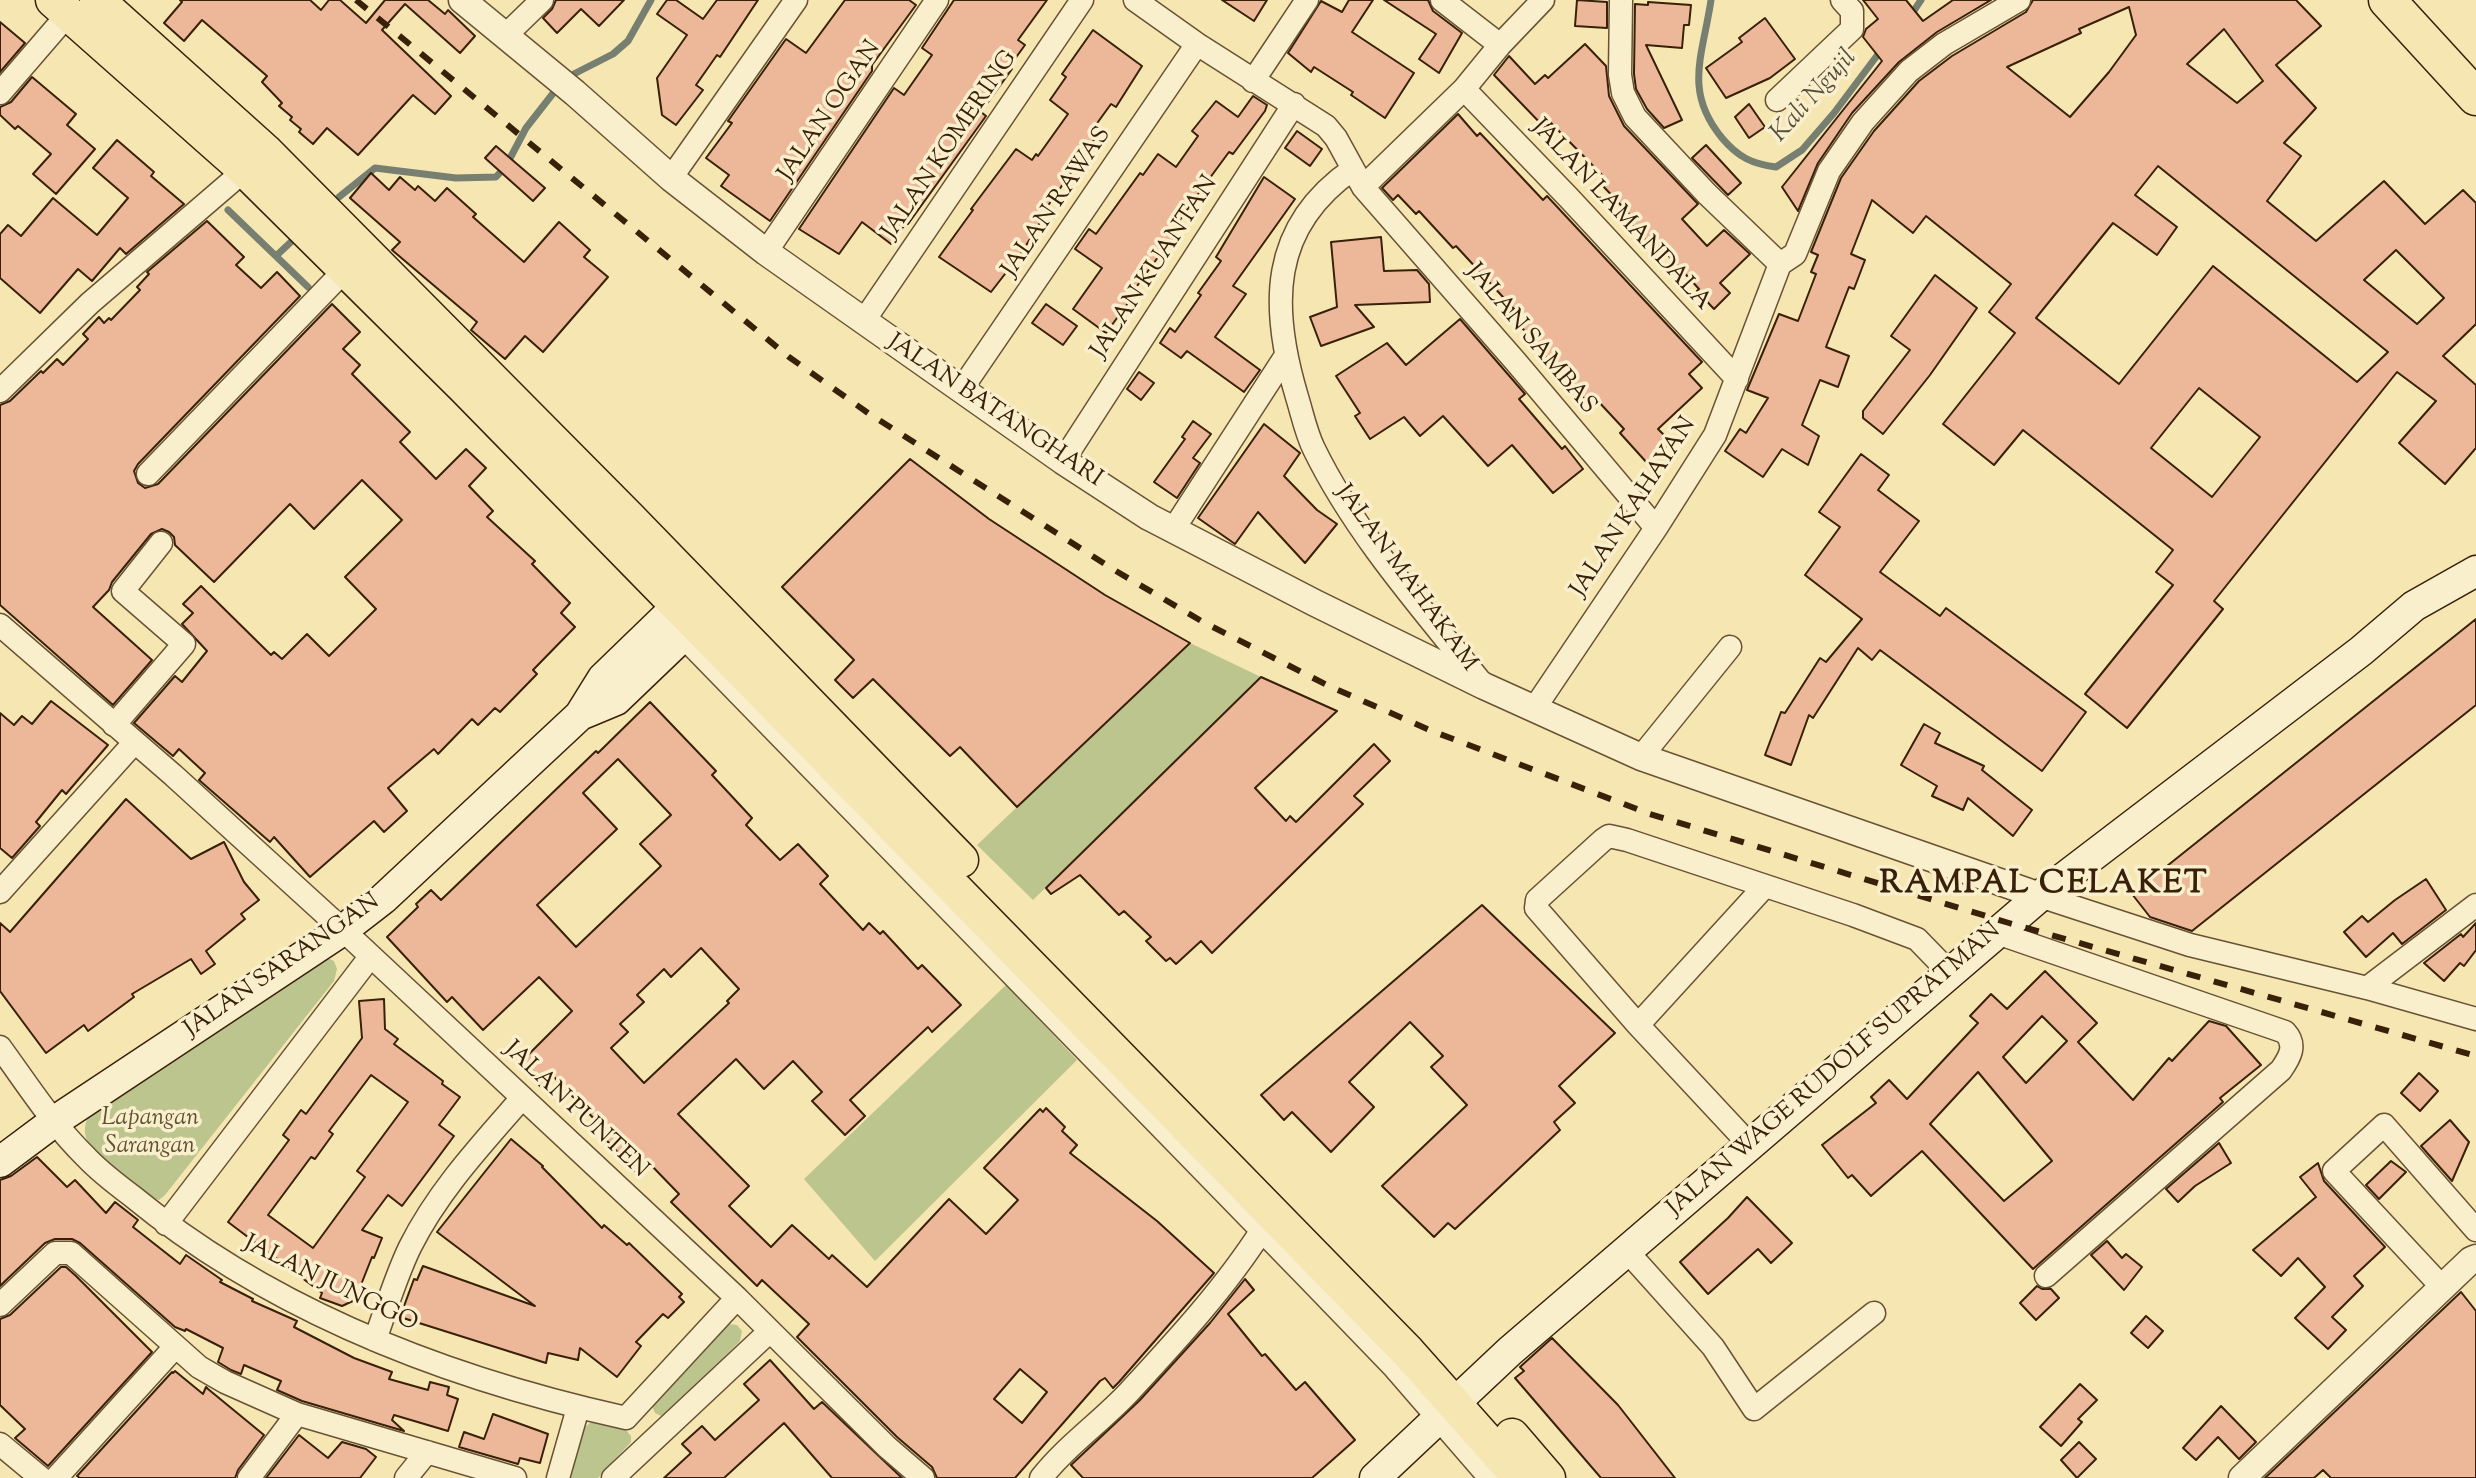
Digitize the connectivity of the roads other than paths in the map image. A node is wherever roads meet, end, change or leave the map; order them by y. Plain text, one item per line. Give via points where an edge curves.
1 (462, 0) edge
2 (542, 0) edge
3 (796, 0) edge
4 (937, 0) edge
5 (1082, 0) edge
6 (1135, 0) edge
7 (1307, 0) edge
8 (1442, 0) edge
9 (1543, 0) edge
10 (1621, 0) edge
11 (1842, 0) edge
12 (2019, 0) edge
13 (2396, 3) edge
14 (87, 13) edge
15 (506, 35) junction
16 (1197, 44) junction
17 (1500, 45) junction
18 (1253, 81) junction
19 (1464, 89) junction
20 (0, 93) edge
21 (2476, 97) edge
22 (1777, 100) dead end
23 (1294, 104) junction
24 (245, 170) junction
25 (671, 178) junction
26 (1358, 178) junction
27 (766, 252) junction
28 (1780, 264) junction
29 (345, 270) junction
30 (863, 322) junction
31 (1285, 357) junction
32 (1737, 379) junction
33 (961, 390) junction
34 (0, 391) edge
35 (1063, 461) junction
36 (148, 474) dead end
37 (1656, 528) junction
38 (1173, 530) junction
39 (161, 543) dead end
40 (2476, 571) edge
41 (688, 613) junction
42 (4, 639) edge
43 (1730, 647) dead end
44 (1484, 686) junction
45 (1534, 709) junction
46 (114, 725) junction
47 (134, 743) junction
48 (1641, 757) junction
49 (912, 841) junction
50 (1764, 887) junction
51 (0, 892) edge
52 (2040, 896) junction
53 (2476, 905) edge
54 (343, 930) junction
55 (1997, 933) junction
56 (370, 957) junction
57 (1950, 973) junction
58 (2367, 988) junction
59 (2474, 1016) edge
60 (1638, 1025) junction
61 (0, 1047) edge
62 (522, 1098) junction
63 (55, 1121) junction
64 (1749, 1144) junction
65 (0, 1162) edge
66 (166, 1224) junction
67 (2476, 1230) edge
68 (1279, 1233) junction
69 (1626, 1250) junction
70 (2476, 1258) edge
71 (2046, 1276) dead end
72 (2442, 1287) junction
73 (737, 1298) junction
74 (0, 1305) edge
75 (1874, 1313) dead end
76 (770, 1331) junction
77 (375, 1340) junction
78 (175, 1347) junction
79 (1455, 1405) junction
80 (578, 1408) junction
81 (297, 1414) junction
82 (626, 1418) junction
83 (0, 1444) edge
84 (649, 1446) junction
85 (427, 1452) junction
86 (41, 1478) edge
87 (56, 1478) edge
88 (249, 1478) edge
89 (406, 1478) edge
90 (515, 1478) edge
91 (558, 1478) edge
92 (613, 1478) edge
93 (923, 1478) edge
94 (1041, 1478) edge
95 (1375, 1478) edge
96 (1490, 1478) edge
97 (1520, 1478) edge
98 (1548, 1478) edge
99 (2242, 1478) edge

1 - 15 street, JALAN BATANGHARI
2 - 15 street
3 - 25 street
4 - 27 street, JALAN OGAN
5 - 30 street, JALAN KOMERING
6 - 16 street, JALAN SAMBAS
7 - 18 street
8 - 17 street
9 - 17 street, JALAN MAHAKAM
10 - 28 street via 1620,75 1635,117
11 - 22 street via 1852,11 1852,29
12 - 28 street, JALAN KAHAYAN via 1909,71 1863,122 1829,171 1795,254
13 - 21 highway
14 - 20 street
14 - 24 main road
14 - 41 main road via 266,152
15 - 25 street, JALAN BATANGHARI
16 - 18 street, JALAN SAMBAS
16 - 33 street, JALAN RAWAS
17 - 19 street, JALAN MAHAKAM
18 - 23 street, JALAN SAMBAS
19 - 26 street, JALAN MAHAKAM
19 - 32 street, JALAN LAMANDALA
23 - 26 street, JALAN SAMBAS via 1326,126
23 - 35 street, JALAN KUANTAN
24 - 29 main road
24 - 34 street via 90,303
25 - 27 street, JALAN BATANGHARI
26 - 31 street, JALAN MAHAKAM via 1336,181 1302,218 1291,244 1283,270 1280,324
26 - 37 street, JALAN SAMBAS
27 - 30 street, JALAN BATANGHARI
28 - 32 street, JALAN KAHAYAN
29 - 36 street
29 - 41 main road
30 - 33 street, JALAN BATANGHARI
31 - 38 street
31 - 44 street, JALAN MAHAKAM via 1313,447 1344,501
32 - 37 street, JALAN KAHAYAN via 1715,435
33 - 35 street, JALAN BATANGHARI
35 - 38 street, JALAN BATANGHARI
37 - 45 street, JALAN KAHAYAN
38 - 44 street, JALAN BATANGHARI
39 - 46 street via 123,591 184,644
40 - 52 main road, JALAN WAGE RUDOLF SUPRATMAN via 2414,606
41 - 49 main road
41 - 54 main road, JALAN SARANGAN via 603,678 580,715
42 - 46 street, JALAN PUNTEN
43 - 48 street
44 - 45 street, JALAN BATANGHARI
45 - 48 street
46 - 47 street, JALAN PUNTEN
47 - 51 street
47 - 54 street, JALAN PUNTEN
48 - 52 street
49 - 68 main road via 958,905
49 - 79 main road via 1059,963 1146,1050 1261,1175
50 - 57 street via 1917,939
50 - 60 street
50 - 60 street via 1609,836 1537,900 1536,908
52 - 55 main road, JALAN WAGE RUDOLF SUPRATMAN
52 - 58 street via 2190,945
53 - 58 street
54 - 56 street, JALAN PUNTEN
54 - 63 main road, JALAN SARANGAN
55 - 57 main road, JALAN WAGE RUDOLF SUPRATMAN
55 - 71 street via 2285,1032 2293,1047 2281,1070
56 - 62 street, JALAN PUNTEN
56 - 66 street, JALAN SARANGAN
57 - 64 main road, JALAN WAGE RUDOLF SUPRATMAN
58 - 59 street
60 - 64 street
61 - 63 street, JALAN JUNGGO
62 - 73 street, JALAN PUNTEN
62 - 77 street via 426,1218
63 - 65 main road, JALAN SARANGAN
63 - 66 street, JALAN JUNGGO via 93,1164
64 - 69 main road, JALAN WAGE RUDOLF SUPRATMAN
66 - 77 street, JALAN JUNGGO via 241,1274
67 - 72 street via 2384,1125 2334,1171
68 - 79 main road via 1408,1352
68 - 94 street
69 - 75 street via 1713,1347 1754,1409
69 - 79 main road, JALAN WAGE RUDOLF SUPRATMAN
70 - 72 street
72 - 99 street
73 - 76 street, JALAN PUNTEN
73 - 82 street
74 - 78 street via 55,1253 65,1251
76 - 84 street
76 - 93 street, JALAN PUNTEN
77 - 80 street, JALAN JUNGGO
78 - 81 street via 212,1375
78 - 87 street
79 - 95 main road, JALAN WAGE RUDOLF SUPRATMAN
79 - 96 street
79 - 97 main road
79 - 98 main road
80 - 82 street, JALAN JUNGGO
80 - 91 street
81 - 85 street
81 - 88 street
82 - 84 street
83 - 86 street
84 - 92 street
85 - 89 street
85 - 90 street

